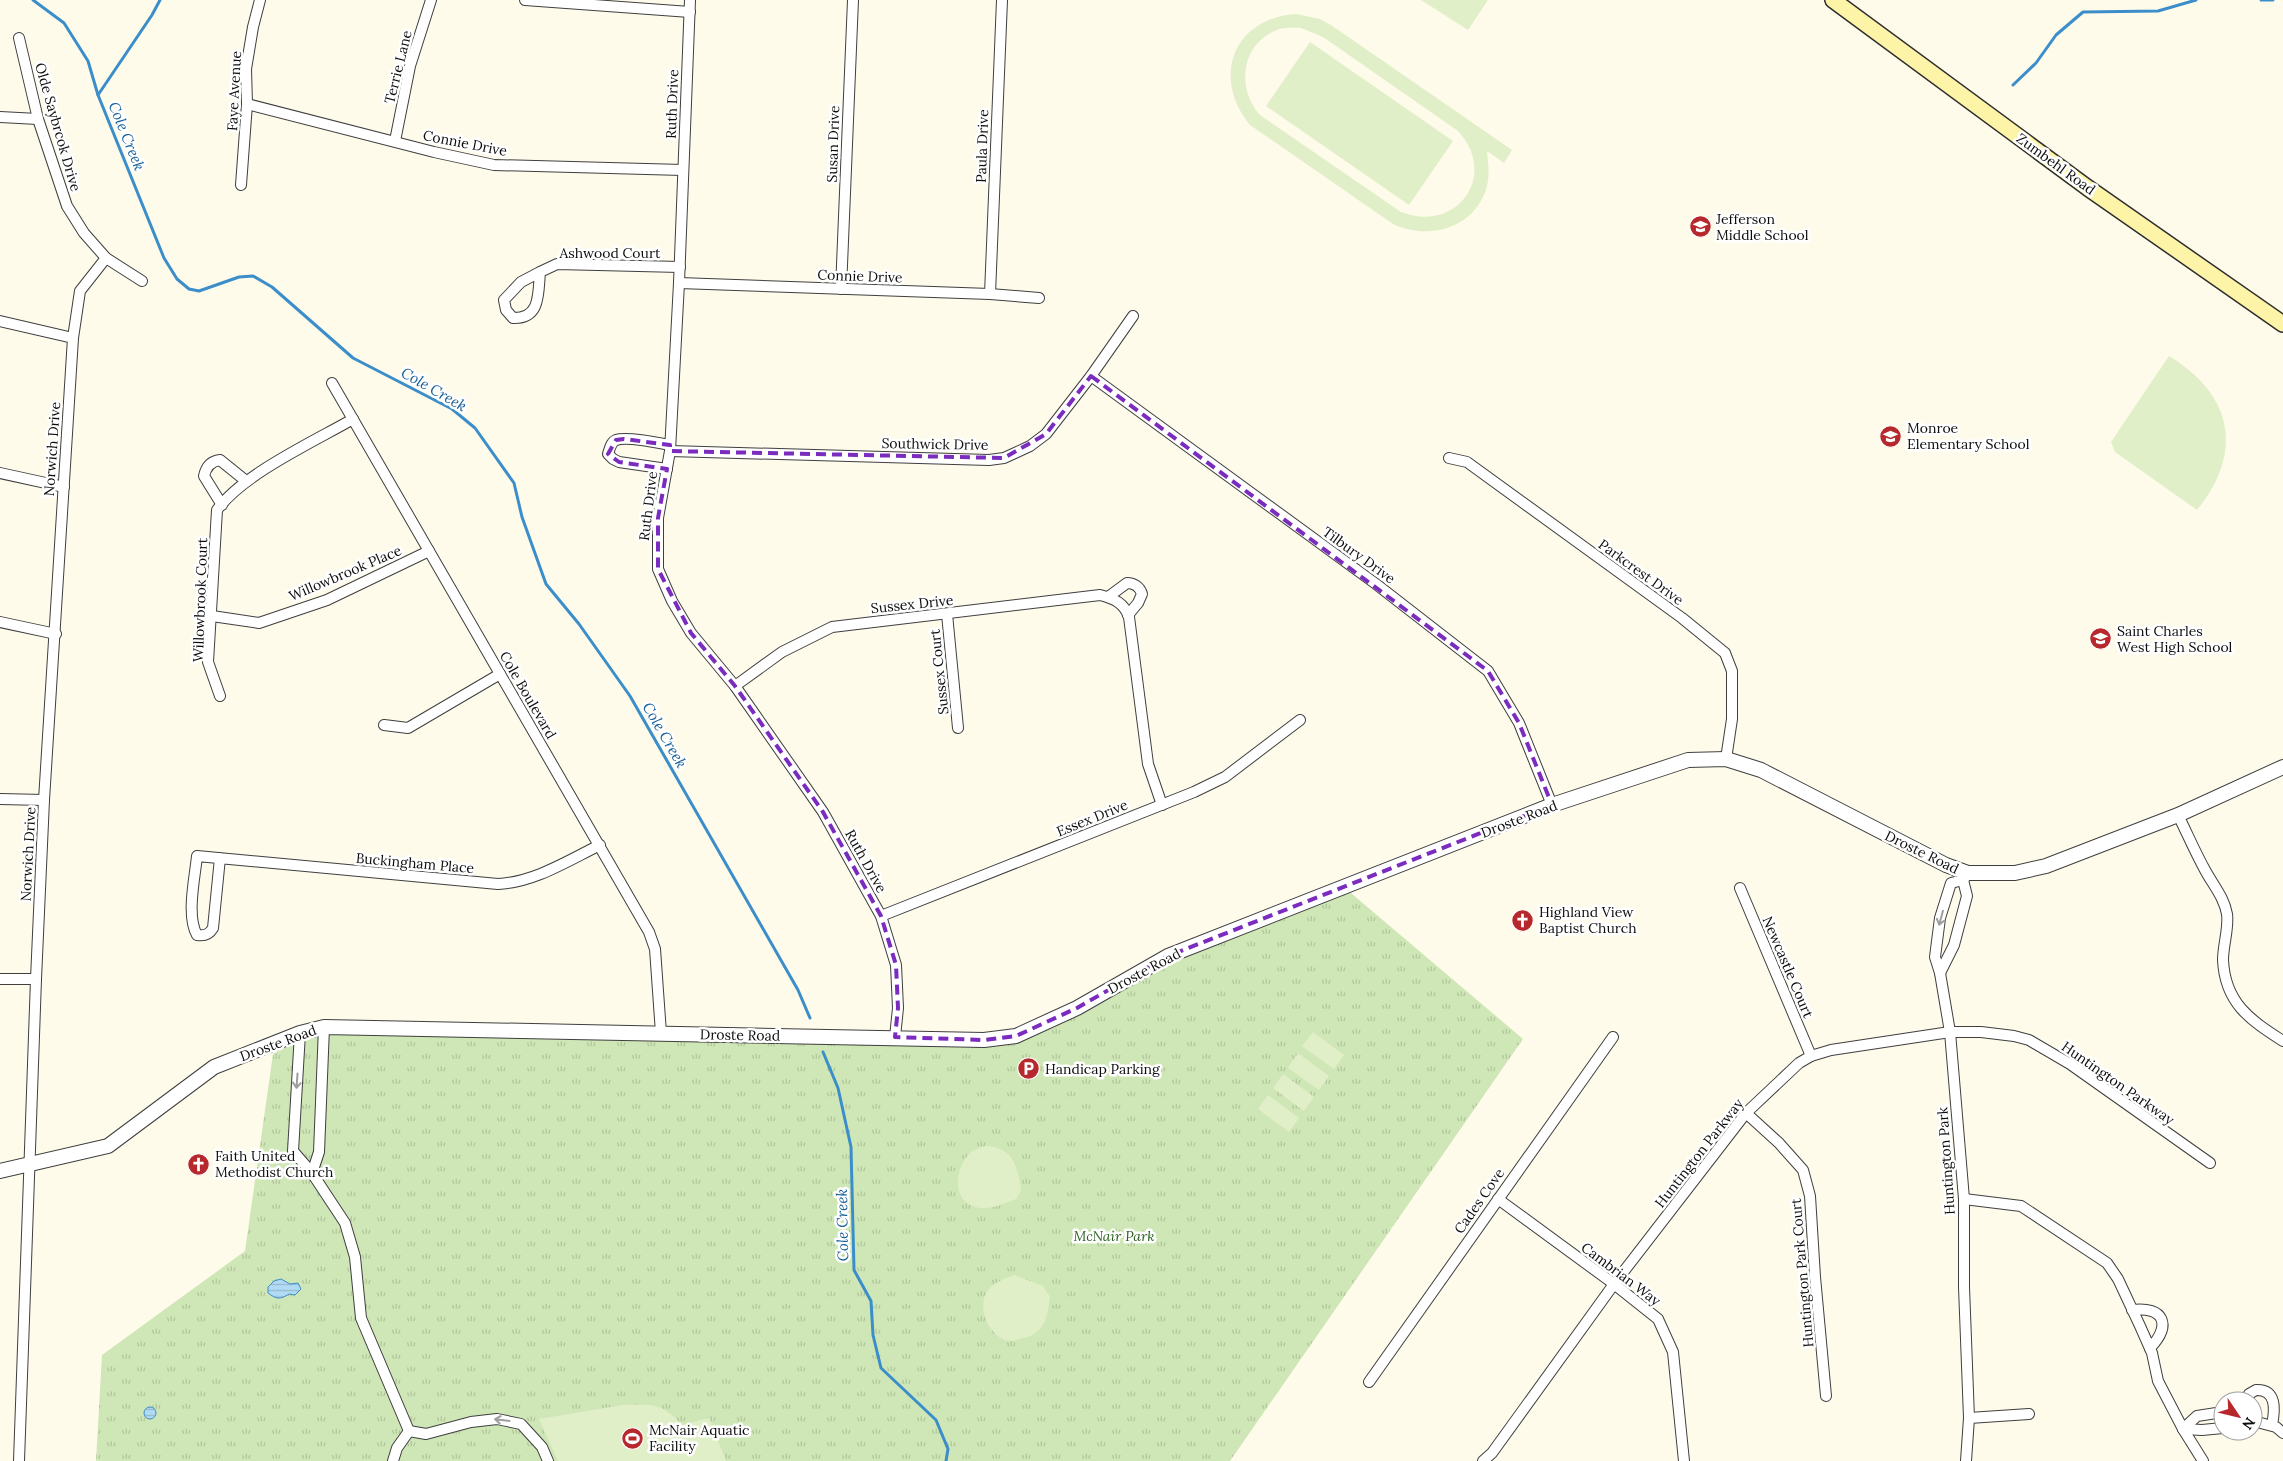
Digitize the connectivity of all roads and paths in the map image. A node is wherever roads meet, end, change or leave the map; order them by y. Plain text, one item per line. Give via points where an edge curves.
1 (260, 0) edge
2 (431, 0) edge
3 (525, 0) edge
4 (690, 0) edge
5 (853, 0) edge
6 (1002, 0) edge
7 (1834, 0) edge
8 (690, 12) junction
9 (19, 38) dead end
10 (247, 104) junction
11 (0, 117) edge
12 (38, 119) junction
13 (395, 142) junction
14 (683, 170) junction
15 (241, 185) dead end
16 (106, 258) junction
17 (680, 268) junction
18 (540, 272) junction
19 (142, 281) dead end
20 (679, 283) junction
21 (841, 289) junction
22 (990, 294) junction
23 (1039, 298) dead end
24 (1133, 316) dead end
25 (0, 321) edge
26 (2283, 324) edge
27 (73, 338) junction
28 (1091, 376) junction
29 (332, 383) dead end
30 (353, 419) junction
31 (670, 448) junction
32 (1450, 458) dead end
33 (667, 469) junction
34 (0, 473) edge
35 (246, 481) junction
36 (64, 486) junction
37 (222, 505) junction
38 (429, 551) junction
39 (1108, 597) junction
40 (946, 614) junction
41 (1128, 615) junction
42 (212, 616) junction
43 (0, 622) edge
44 (56, 634) junction
45 (500, 674) junction
46 (735, 686) junction
47 (220, 696) dead end
48 (1300, 720) dead end
49 (384, 725) dead end
50 (958, 728) dead end
51 (1726, 759) junction
52 (2283, 767) edge
53 (0, 799) edge
54 (44, 800) junction
55 (1162, 805) junction
56 (1552, 805) junction
57 (2178, 815) junction
58 (600, 845) junction
59 (220, 858) junction
60 (1965, 877) junction
61 (1740, 888) dead end
62 (881, 916) junction
63 (1940, 973) junction
64 (0, 979) edge
65 (36, 979) junction
66 (324, 1027) junction
67 (300, 1032) junction
68 (1950, 1032) junction
69 (661, 1033) junction
70 (895, 1037) junction
71 (1613, 1037) dead end
72 (2283, 1041) edge
73 (1811, 1056) junction
74 (1746, 1113) junction
75 (2210, 1163) dead end
76 (29, 1164) junction
77 (0, 1171) edge
78 (312, 1173) junction
79 (1498, 1199) junction
80 (1964, 1199) junction
81 (1614, 1284) junction
82 (2132, 1310) junction
83 (2150, 1348) junction
84 (1369, 1382) dead end
85 (2263, 1391) edge
86 (1826, 1396) dead end
87 (2028, 1414) dead end
88 (2213, 1414) edge
89 (1969, 1418) junction
90 (2263, 1423) edge
91 (2272, 1425) junction
92 (2183, 1429) junction
93 (2213, 1429) edge
94 (409, 1431) junction
95 (2283, 1433) edge
96 (19, 1461) edge
97 (393, 1461) edge
98 (548, 1461) edge
99 (1483, 1461) edge
100 (1684, 1461) edge
101 (1966, 1461) edge
102 (2203, 1461) edge

1 - 10 street, Faye Avenue via 246,69
2 - 13 street, Terrie Lane via 410,66
3 - 8 street
4 - 8 street, Ruth Drive
5 - 21 street, Susan Drive
6 - 22 street, Paula Drive
7 - 26 main road, Zumbehl Road via 2088,188
8 - 14 street, Ruth Drive
9 - 12 street, Olde Saybrcok Drive
10 - 13 street, Connie Drive
10 - 15 street, Faye Avenue
11 - 12 street
12 - 16 street, Olde Saybrcok Drive via 67,206 84,233
13 - 14 street, Connie Drive via 494,166
14 - 17 street, Ruth Drive
16 - 19 street, Olde Saybrcok Drive
16 - 27 street, Norwich Drive via 80,292
17 - 18 street, Ashwood Court via 558,264
17 - 20 street, Ruth Drive
18 - 18 street, Ashwood Court via 536,305 526,316 513,318 506,310 504,300 521,282
20 - 21 street, Connie Drive
20 - 31 street, Ruth Drive
21 - 22 street, Connie Drive
22 - 23 street, Connie Drive
24 - 28 street, Southwick Drive
25 - 27 street
27 - 36 street, Norwich Drive
28 - 31 street, Southwick Drive via 1046,434 1004,458
28 - 56 street, Tilbury Drive via 1488,671 1519,723
29 - 30 street, Cole Boulevard
30 - 35 street
30 - 38 street, Cole Boulevard
31 - 33 street, Ruth Drive
31 - 33 street, Southwick Drive via 624,439 616,440 608,454 619,462
32 - 51 street, Parkcrest Drive via 1467,462 1689,624 1725,654 1732,675 1732,719
33 - 46 street, Ruth Drive via 658,518 658,569 690,633
34 - 36 street
35 - 37 street
35 - 37 street via 220,460 210,464 204,476
36 - 44 street, Norwich Drive
37 - 42 street, Willowbrook Court via 217,510
38 - 42 street, Willowbrook Place via 327,600 259,623
38 - 45 street, Cole Boulevard
39 - 40 street, Sussex Drive via 1100,595
39 - 41 street via 1120,602
39 - 41 street via 1127,583 1141,589 1138,603
40 - 46 street, Sussex Drive via 832,627 782,652
40 - 50 street, Sussex Court
41 - 55 street via 1148,764
42 - 47 street, Willowbrook Court via 208,662
43 - 44 street
44 - 54 street, Norwich Drive
45 - 49 street via 408,728
45 - 58 street, Cole Boulevard
46 - 62 street, Ruth Drive via 823,812
48 - 55 street, Essex Drive via 1225,776
51 - 56 street, Droste Road via 1688,760
51 - 60 street, Droste Road via 1760,770
52 - 57 street, Droste Road
53 - 54 street
54 - 65 street, Norwich Drive
55 - 62 street, Essex Drive
56 - 70 street, Droste Road via 1168,956 1076,1008 1016,1036 984,1040
57 - 60 street, Droste Road via 2046,866 2015,873
57 - 72 street via 2221,895 2227,916 2223,960 2226,984 2236,1003 2252,1021
58 - 59 street, Buckingham Place via 537,876 498,884
58 - 69 street, Cole Boulevard via 653,941
59 - 59 street, Buckingham Place via 197,856 192,912 192,926 197,935 203,936 213,928
60 - 63 street via 1967,896 1954,945
60 -> 63 street, Huntington Park via 1952,883 1940,918 1935,957
61 - 73 street, Newcastle Court
62 - 70 street, Ruth Drive via 896,965 898,1008
63 - 68 street, Huntington Park
64 - 65 street
65 - 76 street, Norwich Drive
66 - 67 street, Droste Road
66 - 69 street, Droste Road
66 - 78 street via 319,1152
67 - 76 street, Droste Road via 214,1067 108,1146
67 -> 78 street via 293,1151
68 - 73 street, Huntington Parkway
68 - 75 street, Huntington Parkway via 1981,1032 2029,1040 2070,1064
68 - 80 street, Huntington Park
69 - 70 street, Droste Road
71 - 79 street, Cades Cove
73 - 74 street, Huntington Parkway via 1800,1062
74 - 81 street, Huntington Parkway
74 - 86 street, Huntington Park Court via 1803,1170 1810,1196
76 - 77 street, Droste Road
76 - 96 street, Norwich Drive
78 - 94 street via 344,1222 355,1257 361,1318
79 - 81 street, Cambrian Way
79 - 84 street, Cades Cove
80 - 82 street via 2021,1206 2062,1232 2107,1263
80 - 89 street, Huntington Park
81 - 99 street, Huntington Parkway
81 - 100 street, Cambrian Way via 1658,1319 1668,1338 1677,1381
82 - 83 street
82 - 83 street via 2143,1308 2155,1312 2162,1321 2159,1338
83 - 92 street via 2158,1381
85 - 91 street via 2272,1397
87 - 89 street
88 - 92 street via 2197,1416
89 - 101 street, Huntington Park
90 - 91 street
91 - 95 street
92 - 93 street
92 - 102 street
94 - 97 street via 397,1448
98 -> 94 street via 542,1447 521,1424 497,1419 470,1422 426,1434

